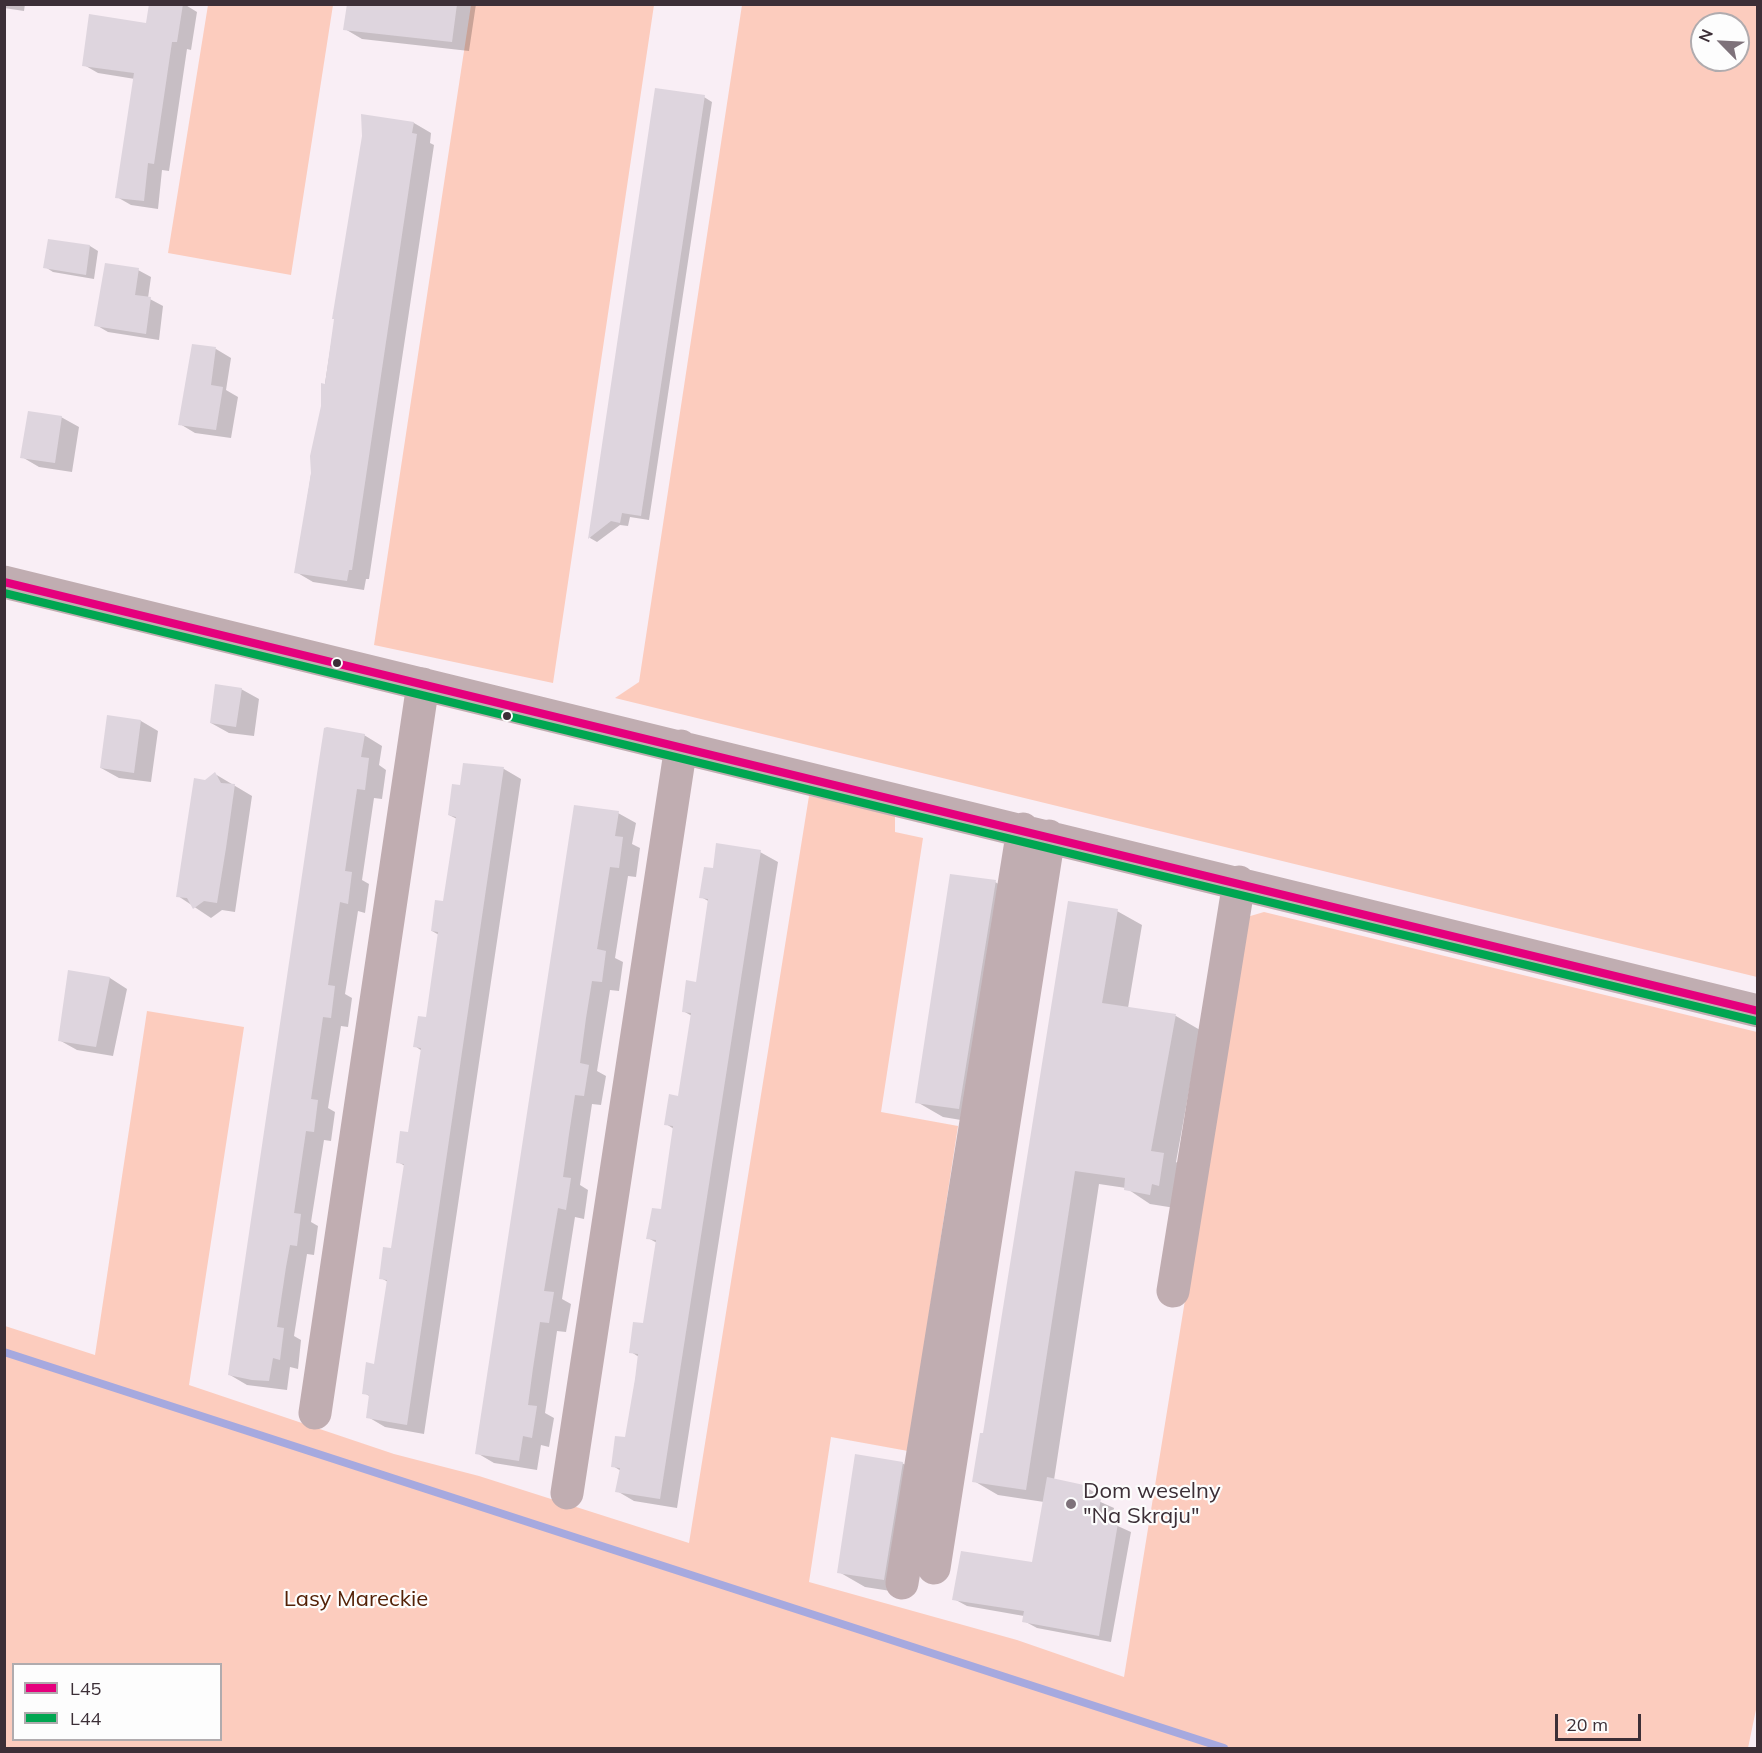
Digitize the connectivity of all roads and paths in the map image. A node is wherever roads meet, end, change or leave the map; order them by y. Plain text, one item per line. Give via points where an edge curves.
1 (4, 582) edge
2 (423, 684) junction
3 (681, 746) junction
4 (1036, 832) junction
5 (1239, 882) junction
6 (1758, 1011) edge
7 (1173, 1291) dead end
8 (315, 1413) dead end
9 (567, 1493) dead end
10 (934, 1568) dead end
11 (902, 1583) dead end

1 - 2 street
2 - 3 street
2 - 8 street
3 - 4 street
3 - 9 street
4 - 5 street
4 - 10 street
4 - 11 street
5 - 6 street
5 - 7 street

